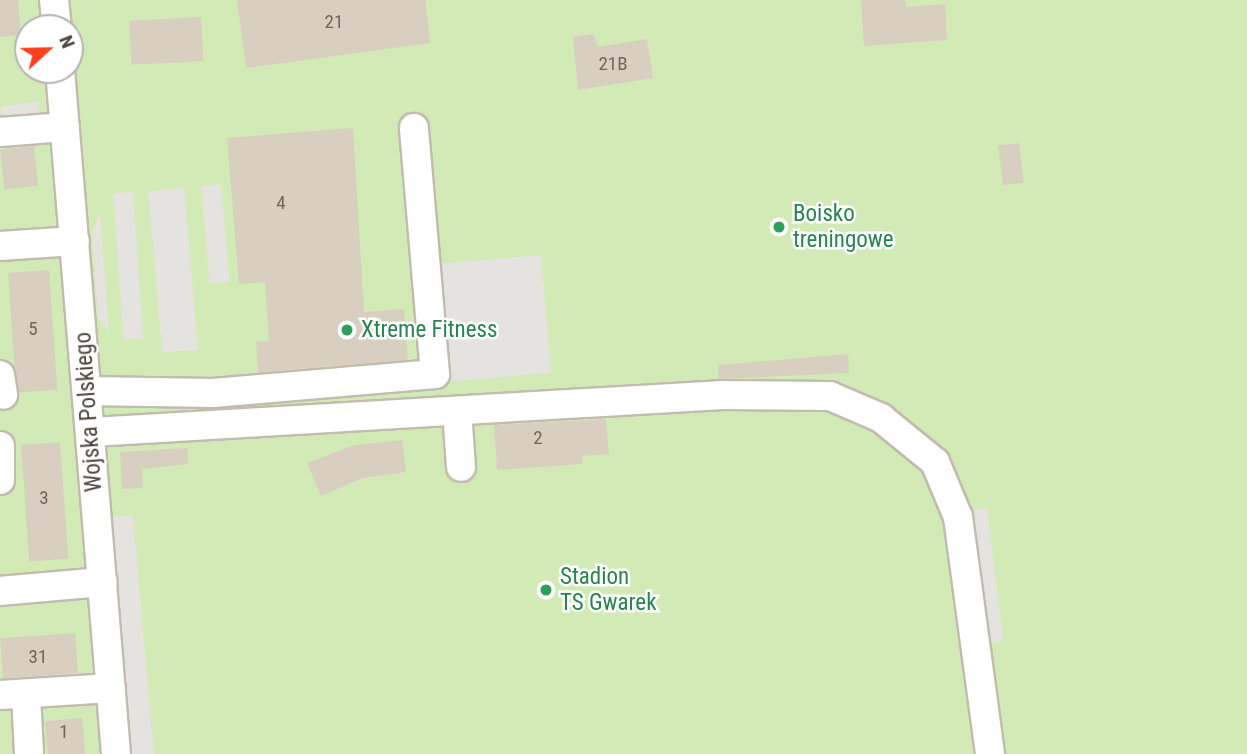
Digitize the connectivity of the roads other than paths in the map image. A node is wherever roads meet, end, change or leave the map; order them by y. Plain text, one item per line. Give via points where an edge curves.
1 (62, 84) edge
2 (65, 127) junction
3 (414, 128) dead end
4 (0, 132) edge
5 (75, 241) junction
6 (0, 246) edge
7 (88, 391) junction
8 (457, 411) junction
9 (92, 432) junction
10 (0, 446) edge
11 (461, 467) dead end
12 (0, 480) edge
13 (103, 582) junction
14 (0, 591) edge
15 (111, 688) junction
16 (13, 695) edge
17 (29, 754) edge
18 (116, 754) edge
19 (990, 754) edge

1 - 2 street, Wojska Polskiego
2 - 4 street
2 - 5 street, Wojska Polskiego
3 - 7 street via 435,374 213,393
5 - 6 street
5 - 7 street, Wojska Polskiego
7 - 9 street, Wojska Polskiego
8 - 9 street
8 - 11 street
8 - 19 street via 723,395 830,396 881,418 935,462 958,517
9 - 13 street, Wojska Polskiego
10 - 12 street
13 - 14 street
13 - 15 street, Wojska Polskiego
15 - 16 street
15 - 18 street, Wojska Polskiego
16 - 17 street

